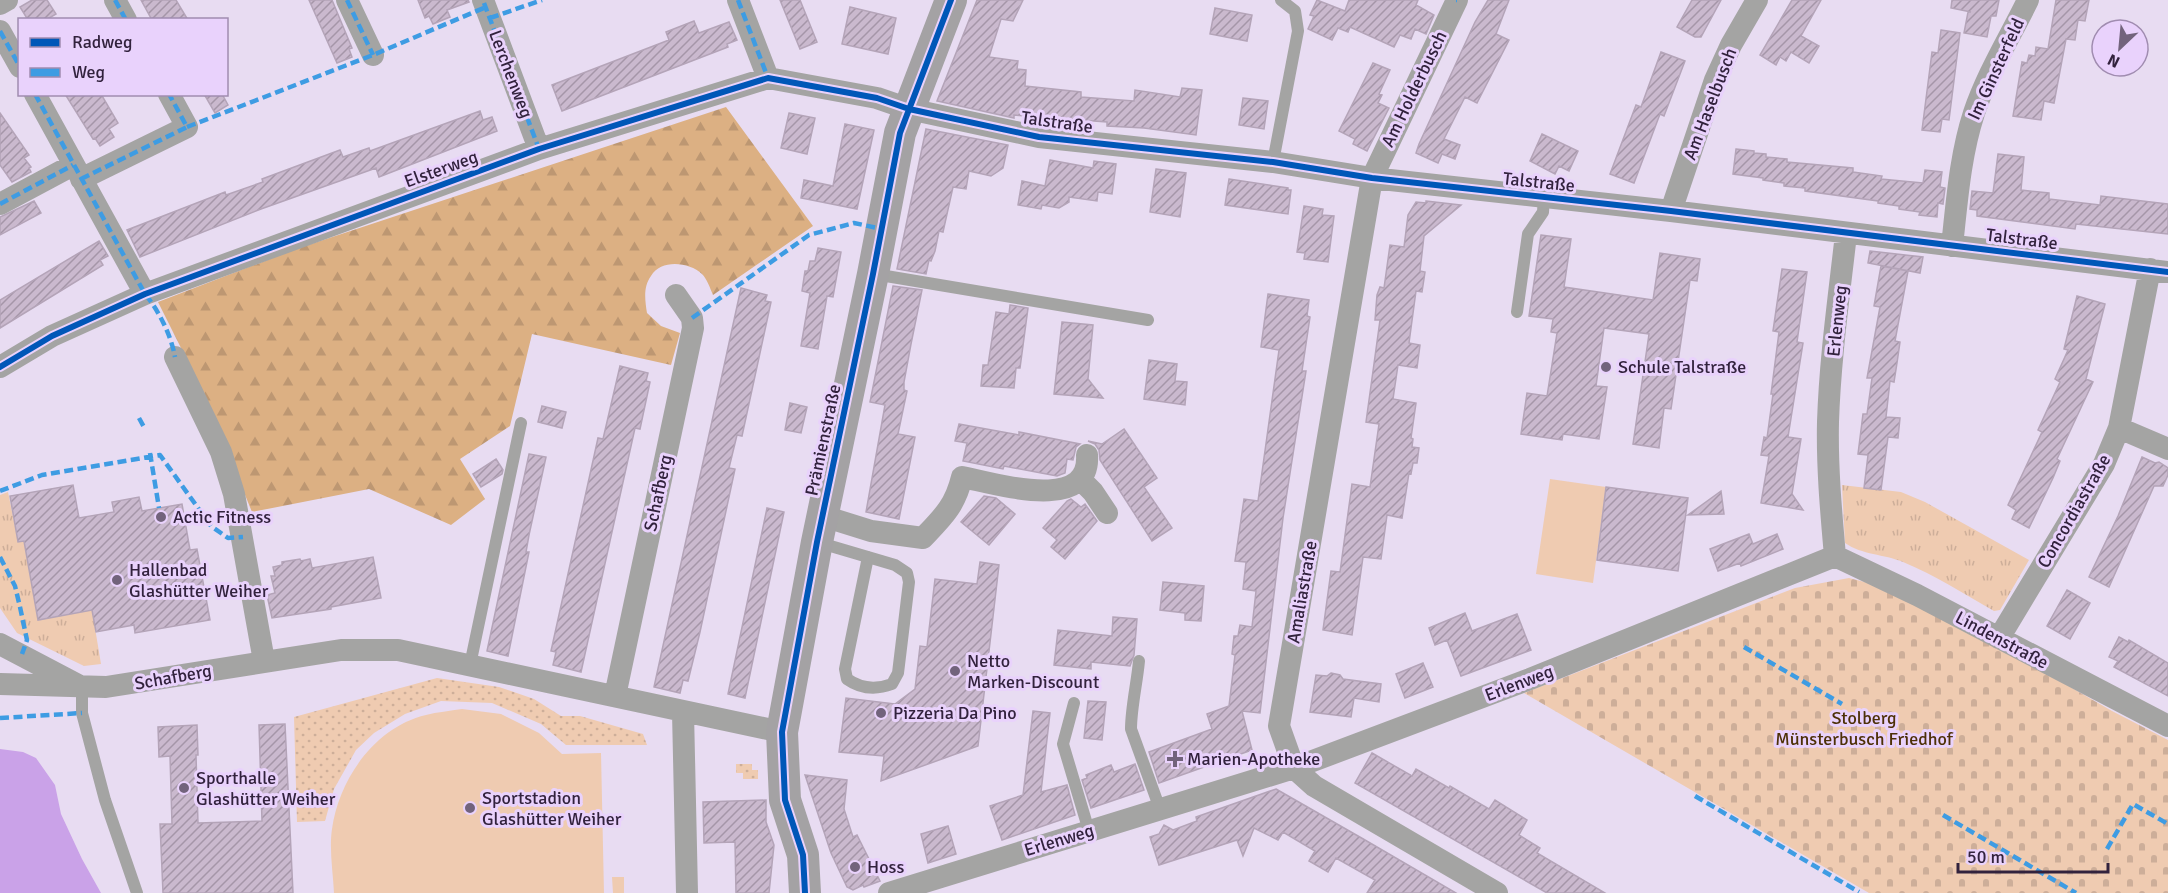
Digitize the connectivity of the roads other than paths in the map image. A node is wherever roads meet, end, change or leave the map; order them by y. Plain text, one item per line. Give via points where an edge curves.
1 (7, 0) edge
2 (115, 0) edge
3 (347, 0) edge
4 (483, 0) edge
5 (738, 0) edge
6 (951, 0) edge
7 (1281, 0) edge
8 (1456, 0) edge
9 (1757, 0) edge
10 (2028, 0) edge
11 (0, 4) edge
12 (125, 18) edge
13 (0, 31) edge
14 (373, 55) dead end
15 (18, 63) edge
16 (768, 78) junction
17 (36, 96) edge
18 (170, 96) edge
19 (909, 109) junction
20 (539, 149) junction
21 (1273, 162) junction
22 (77, 172) junction
23 (1372, 178) junction
24 (1544, 197) junction
25 (0, 204) edge
26 (1671, 211) junction
27 (1846, 234) junction
28 (1952, 246) junction
29 (2159, 271) edge
30 (873, 274) junction
31 (145, 294) junction
32 (675, 296) dead end
33 (1517, 312) dead end
34 (1148, 320) dead end
35 (175, 357) dead end
36 (0, 367) edge
37 (521, 423) dead end
38 (2119, 428) junction
39 (2168, 449) edge
40 (1088, 455) dead end
41 (1080, 479) junction
42 (1107, 513) dead end
43 (820, 529) junction
44 (1835, 556) junction
45 (868, 557) junction
46 (1999, 638) junction
47 (0, 644) edge
48 (264, 661) junction
49 (1139, 661) dead end
50 (470, 665) junction
51 (0, 684) edge
52 (82, 687) junction
53 (615, 696) junction
54 (1074, 703) dead end
55 (683, 712) junction
56 (2168, 726) edge
57 (782, 732) junction
58 (1294, 768) junction
59 (1160, 809) junction
60 (1089, 831) junction
61 (137, 893) edge
62 (687, 893) edge
63 (805, 893) edge
64 (889, 893) edge
65 (1497, 893) edge

1 - 11 street
2 - 12 street
3 - 14 street
4 - 20 street, Lerchenweg
5 - 16 street
6 - 19 street, Prämienstraße
7 - 21 lane via 1295,11 1298,31
8 - 23 street, Am Holderbusch
9 - 26 street, Am Haselbusch via 1715,80
10 - 28 street, Im Ginsterfeld via 1974,111 1959,174
13 - 15 street
16 - 19 street, Elsterweg via 877,98
16 - 20 street, Elsterweg
17 - 22 street
18 - 22 street via 187,127
19 - 21 street, Talstraße via 1039,137
19 - 30 street, Prämienstraße
20 - 31 street, Elsterweg
21 - 23 street, Talstraße
22 - 25 street
22 - 31 street
23 - 24 street, Talstraße
23 - 58 street, Amaliastraße via 1279,726
24 - 26 street, Talstraße
24 - 33 lane via 1543,212 1528,234
26 - 27 street, Talstraße
27 - 28 street, Talstraße
27 - 44 street, Erlenweg via 1828,422
28 - 29 street, Talstraße
29 - 38 street, Concordiastraße
30 - 34 lane
30 - 43 street, Prämienstraße
31 - 36 street, Elsterweg via 52,336
32 - 53 street, Schafberg via 693,318 693,328
35 - 48 street via 221,452 234,494
37 - 50 lane
38 - 39 street
38 - 46 street, Concordiastraße via 2104,464
40 - 41 street via 1087,468
41 - 42 street
41 - 43 street, Prämienstraße via 1059,490 1038,491 962,477 958,495 947,513 923,538
43 - 45 lane
43 - 57 street, Prämienstraße
44 - 46 street, Lindenstraße
44 - 58 street, Erlenweg
45 - 45 lane via 845,669 847,679 857,686 880,688 892,684 898,674 909,582 907,573 895,565
46 - 56 street, Lindenstraße
47 - 52 street
48 - 50 street, Schafberg via 341,650 398,650
48 - 52 street, Schafberg via 139,683
49 - 59 lane via 1131,729
50 - 53 street, Schafberg
51 - 52 street, Schafberg
52 - 61 lane via 82,713 105,800
53 - 55 street, Schafberg
54 - 60 lane via 1063,744
55 - 57 street, Schafberg
55 - 62 street
57 - 63 street, Prämienstraße via 785,800 803,855
58 - 59 street, Erlenweg
58 - 65 street, Amaliastraße via 1314,786
59 - 60 street, Erlenweg
60 - 64 street, Erlenweg

